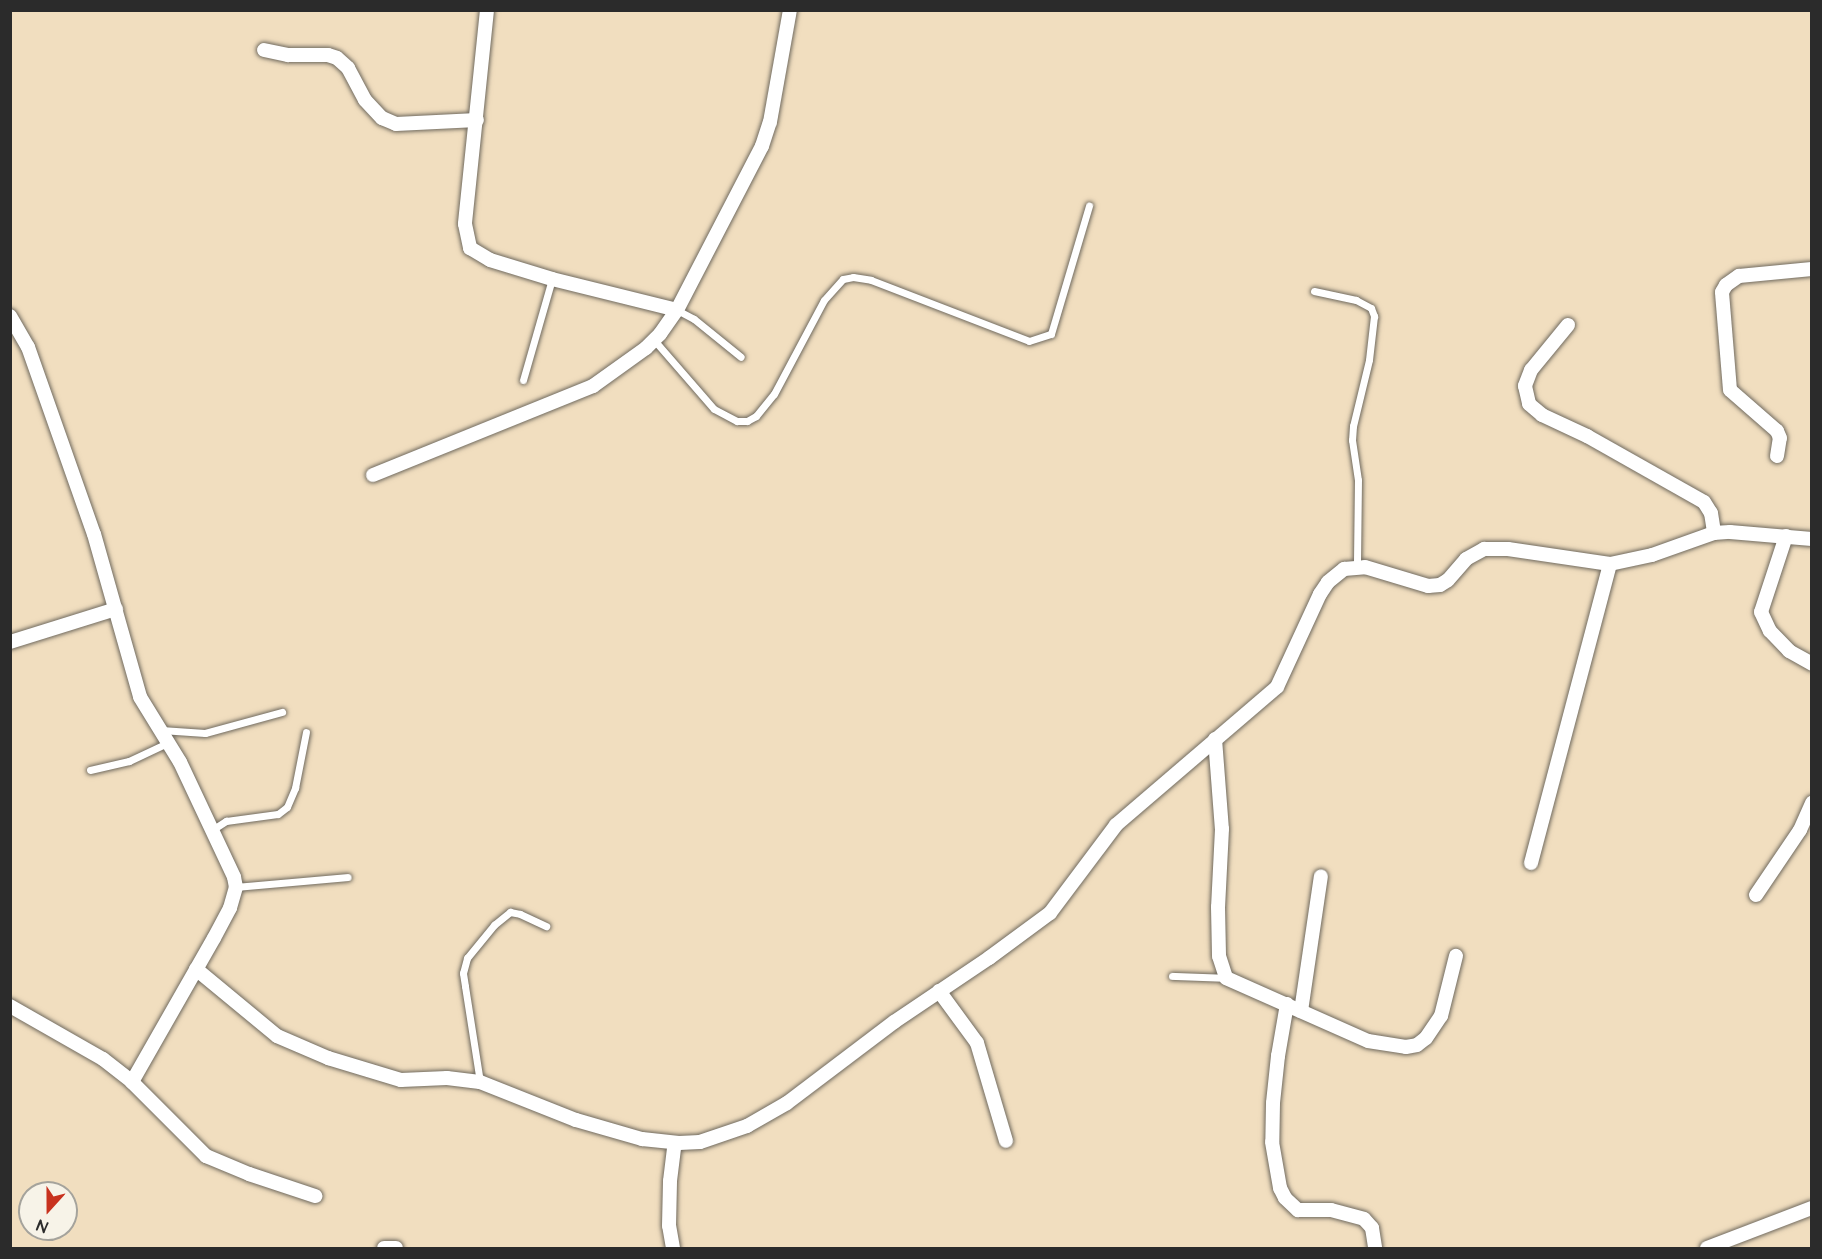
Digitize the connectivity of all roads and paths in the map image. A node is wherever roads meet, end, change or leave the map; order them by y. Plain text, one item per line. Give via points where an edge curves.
1 (487, 10) edge
2 (790, 10) edge
3 (264, 50) dead end
4 (477, 120) junction
5 (1089, 206) dead end
6 (1812, 269) edge
7 (552, 279) junction
8 (1314, 291) dead end
9 (677, 310) junction
10 (10, 316) edge
11 (1568, 325) dead end
12 (654, 340) junction
13 (741, 357) dead end
14 (523, 381) dead end
15 (1777, 456) dead end
16 (373, 475) dead end
17 (1714, 533) junction
18 (1786, 536) junction
19 (1812, 539) edge
20 (1610, 564) junction
21 (1357, 567) junction
22 (116, 609) junction
23 (10, 642) edge
24 (1812, 664) edge
25 (282, 712) dead end
26 (158, 729) junction
27 (306, 732) dead end
28 (1215, 740) junction
29 (167, 743) junction
30 (90, 770) dead end
31 (1812, 802) edge
32 (212, 830) junction
33 (1531, 863) dead end
34 (1321, 876) dead end
35 (348, 877) dead end
36 (237, 887) junction
37 (1756, 895) dead end
38 (546, 926) dead end
39 (1456, 956) dead end
40 (196, 969) junction
41 (1172, 976) dead end
42 (1226, 978) junction
43 (939, 991) junction
44 (1287, 1004) junction
45 (10, 1006) edge
46 (1300, 1011) junction
47 (132, 1082) junction
48 (480, 1082) junction
49 (1006, 1141) dead end
50 (675, 1143) junction
51 (315, 1196) dead end
52 (1812, 1208) edge
53 (384, 1248) edge
54 (396, 1248) edge
55 (673, 1248) edge
56 (1375, 1248) edge
57 (1707, 1248) edge

1 - 4 street
2 - 9 street via 770,123 762,146
3 - 4 street via 337,58 348,68 365,100 382,118 396,124
4 - 7 street via 465,224 470,248 490,260
5 - 12 lane via 1051,334 1029,341 853,276 843,279 824,300 774,394 747,421 731,419 714,409
6 - 15 street via 1739,276 1722,292 1730,390 1777,431
7 - 9 street
7 - 14 lane
8 - 21 lane via 1356,300 1371,308 1374,316 1352,440 1358,480
9 - 12 street
9 - 13 lane
10 - 22 street via 28,347 52,412
11 - 17 street via 1531,369 1525,386 1529,404 1542,415 1704,502 1711,513
12 - 16 street via 617,370 572,396
17 - 18 street
17 - 20 street via 1652,555
18 - 19 street
18 - 24 street via 1761,612 1770,631 1789,651
20 - 21 street via 1484,549 1466,559 1448,580 1428,586
20 - 33 street
21 - 28 street via 1336,574 1320,594 1277,687
22 - 23 street
22 - 26 street via 140,697
25 - 26 lane via 205,733
26 - 29 street
27 - 32 lane via 295,788 287,807 278,814 226,821
28 - 42 street via 1222,829 1219,956
28 - 43 street via 1116,825 1050,913
29 - 30 lane via 129,761
29 - 32 street
31 - 37 street via 1800,830
32 - 36 street
34 - 46 street
35 - 36 lane
36 - 40 street via 230,908
38 - 48 lane via 510,912 467,958 463,973
39 - 46 street via 1441,1016 1417,1045 1391,1046 1368,1041
40 - 47 street
40 - 48 street via 277,1036 328,1058 401,1080 447,1078
41 - 42 lane
42 - 44 street
43 - 49 street via 977,1043
43 - 50 street via 787,1103 757,1120 700,1142
44 - 46 street
44 - 56 street via 1278,1056 1272,1142 1280,1188 1298,1210 1331,1210 1364,1219 1372,1228
45 - 47 street via 103,1059
47 - 51 street via 206,1156
48 - 50 street via 576,1120 642,1139
50 - 55 street via 669,1218
52 - 57 street
53 - 54 street

